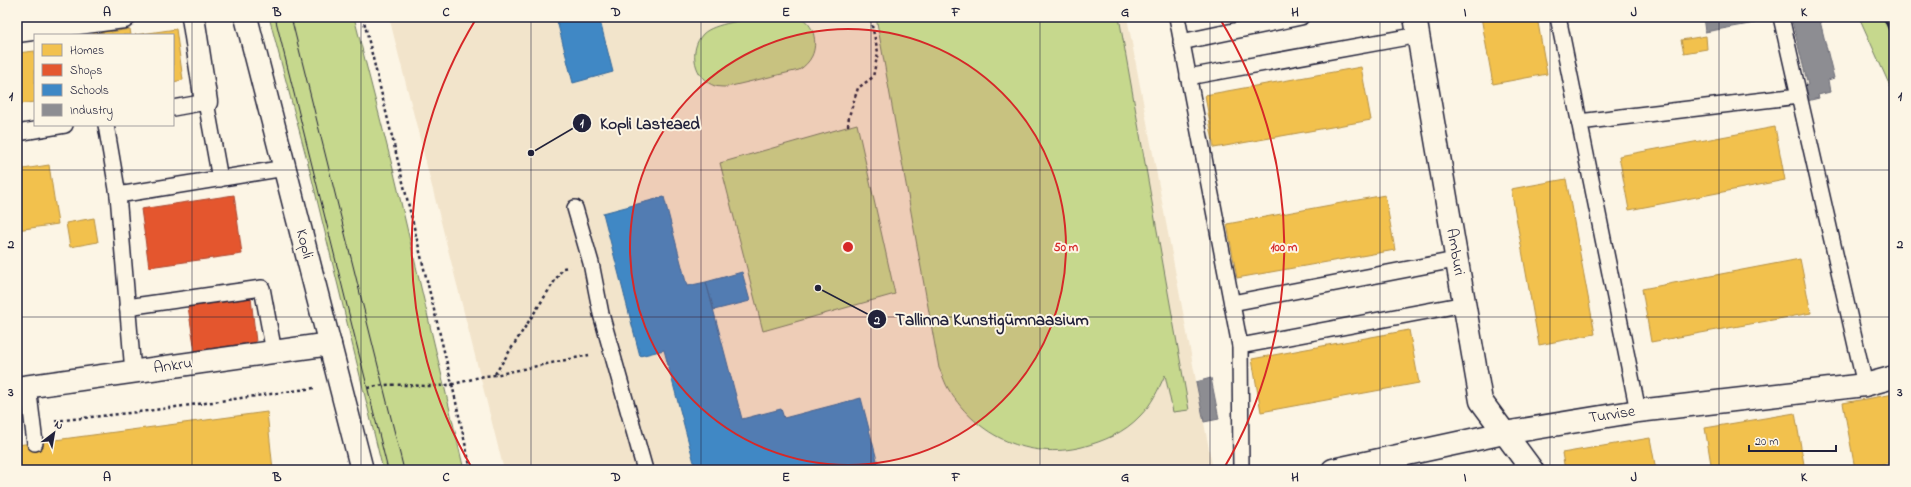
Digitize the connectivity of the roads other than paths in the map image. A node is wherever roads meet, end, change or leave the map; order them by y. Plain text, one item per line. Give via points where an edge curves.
1 (124, 17) edge
2 (193, 17) edge
3 (246, 17) edge
4 (1176, 17) edge
5 (1300, 17) edge
6 (1558, 17) edge
7 (1781, 17) edge
8 (1417, 26) edge
9 (17, 31) edge
10 (1181, 42) junction
11 (1188, 77) junction
12 (1799, 96) junction
13 (206, 102) junction
14 (174, 108) edge
15 (1579, 122) junction
16 (59, 126) edge
17 (106, 126) edge
18 (17, 133) edge
19 (285, 168) junction
20 (220, 179) junction
21 (118, 195) junction
22 (575, 208) dead end
23 (1455, 260) junction
24 (1232, 303) junction
25 (1465, 304) junction
26 (127, 307) junction
27 (330, 344) junction
28 (1240, 346) junction
29 (274, 352) junction
30 (132, 372) junction
31 (1894, 377) edge
32 (1865, 385) junction
33 (23, 387) edge
34 (1638, 411) junction
35 (1504, 433) junction
36 (35, 443) dead end
37 (362, 470) edge
38 (645, 470) edge
39 (1241, 470) edge
40 (1333, 470) edge
41 (1532, 470) edge

1 - 9 street
2 - 13 street
3 - 19 street, Kopli
4 - 10 lane
5 - 10 lane
6 - 15 lane
7 - 12 lane
8 - 11 lane
8 - 23 street, Amburi
10 - 11 lane
11 - 24 lane
12 - 15 lane
12 - 32 lane
13 - 14 lane
13 - 20 lane
15 - 34 lane
16 - 18 lane
17 - 21 lane
19 - 20 lane
19 - 27 street, Kopli
20 - 21 lane
21 - 26 lane
22 - 38 lane via 591,263 601,314
23 - 24 lane
23 - 25 street, Amburi
24 - 28 lane
25 - 28 lane
25 - 35 street, Amburi via 1480,401
26 - 29 lane via 262,288
26 - 30 lane
27 - 29 street, Ankru
27 - 37 street, Kopli
28 - 39 lane
29 - 30 street, Ankru
30 - 33 street, Ankru
31 - 32 street, Turvise
32 - 34 street, Turvise
33 - 36 lane via 33,424
34 - 35 street, Turvise
35 - 40 street, Turvise
35 - 41 street, Amburi

